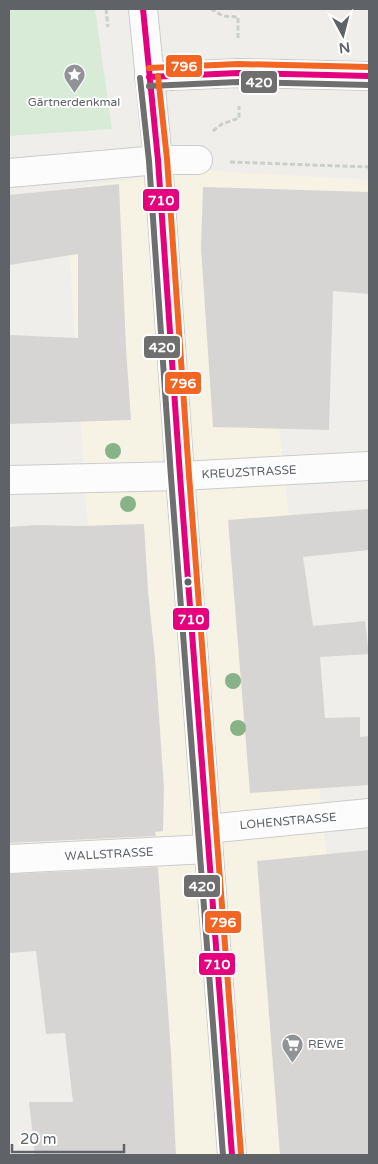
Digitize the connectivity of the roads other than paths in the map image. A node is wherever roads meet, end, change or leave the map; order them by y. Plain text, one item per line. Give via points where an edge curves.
1 (143, 9) edge
2 (369, 76) edge
3 (149, 77) junction
4 (158, 160) junction
5 (198, 160) road end
6 (9, 173) edge
7 (369, 466) edge
8 (180, 476) junction
9 (9, 480) edge
10 (369, 814) edge
11 (208, 839) junction
12 (9, 859) edge
13 (232, 1155) edge

1 - 3 street
2 - 3 street via 238,73
3 - 4 street
4 - 5 street
4 - 6 street
4 - 8 street
7 - 8 street, KREUZSTRASSE
8 - 9 street, KREUZSTRASSE
8 - 11 street
10 - 11 street, LOHENSTRASSE
11 - 12 street, WALLSTRASSE
11 - 13 street

